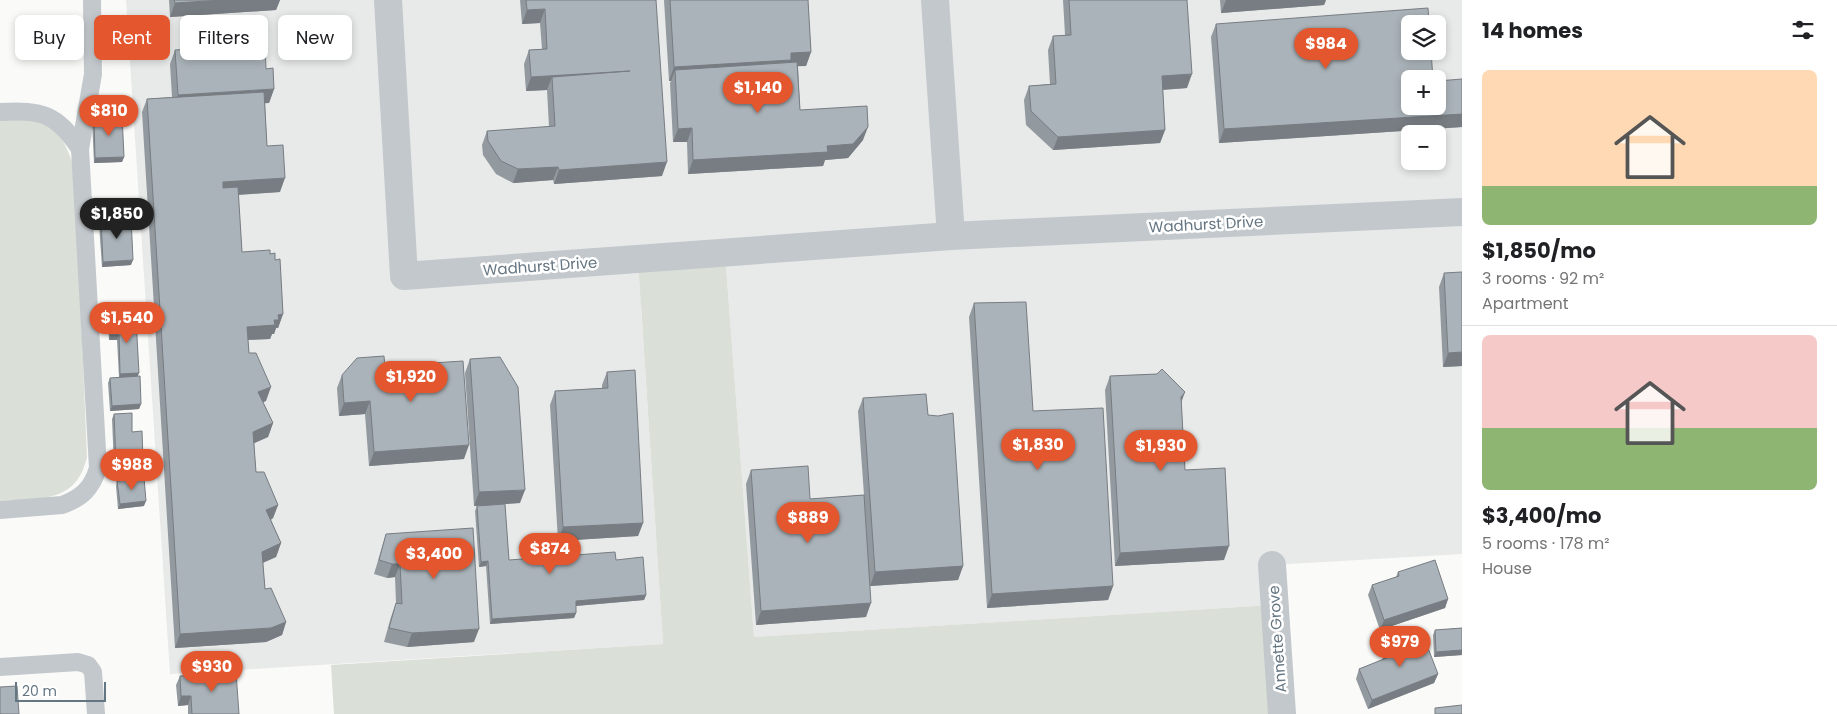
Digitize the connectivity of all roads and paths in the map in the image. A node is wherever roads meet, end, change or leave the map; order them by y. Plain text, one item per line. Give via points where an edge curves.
1 (92, 0) edge
2 (388, 0) edge
3 (935, 0) edge
4 (0, 112) edge
5 (80, 149) junction
6 (1462, 212) edge
7 (951, 236) junction
8 (0, 510) edge
9 (1272, 564) dead end
10 (0, 667) edge
11 (96, 714) edge
12 (1282, 714) edge

1 - 5 lane via 93,74
2 - 7 street, Wadhurst Drive via 404,276
3 - 7 street
4 - 5 lane via 30,112 55,120
5 - 8 lane via 98,468 89,488 71,502
6 - 7 street, Wadhurst Drive
9 - 12 street, Annette Grove
10 - 11 lane via 84,663 93,672

